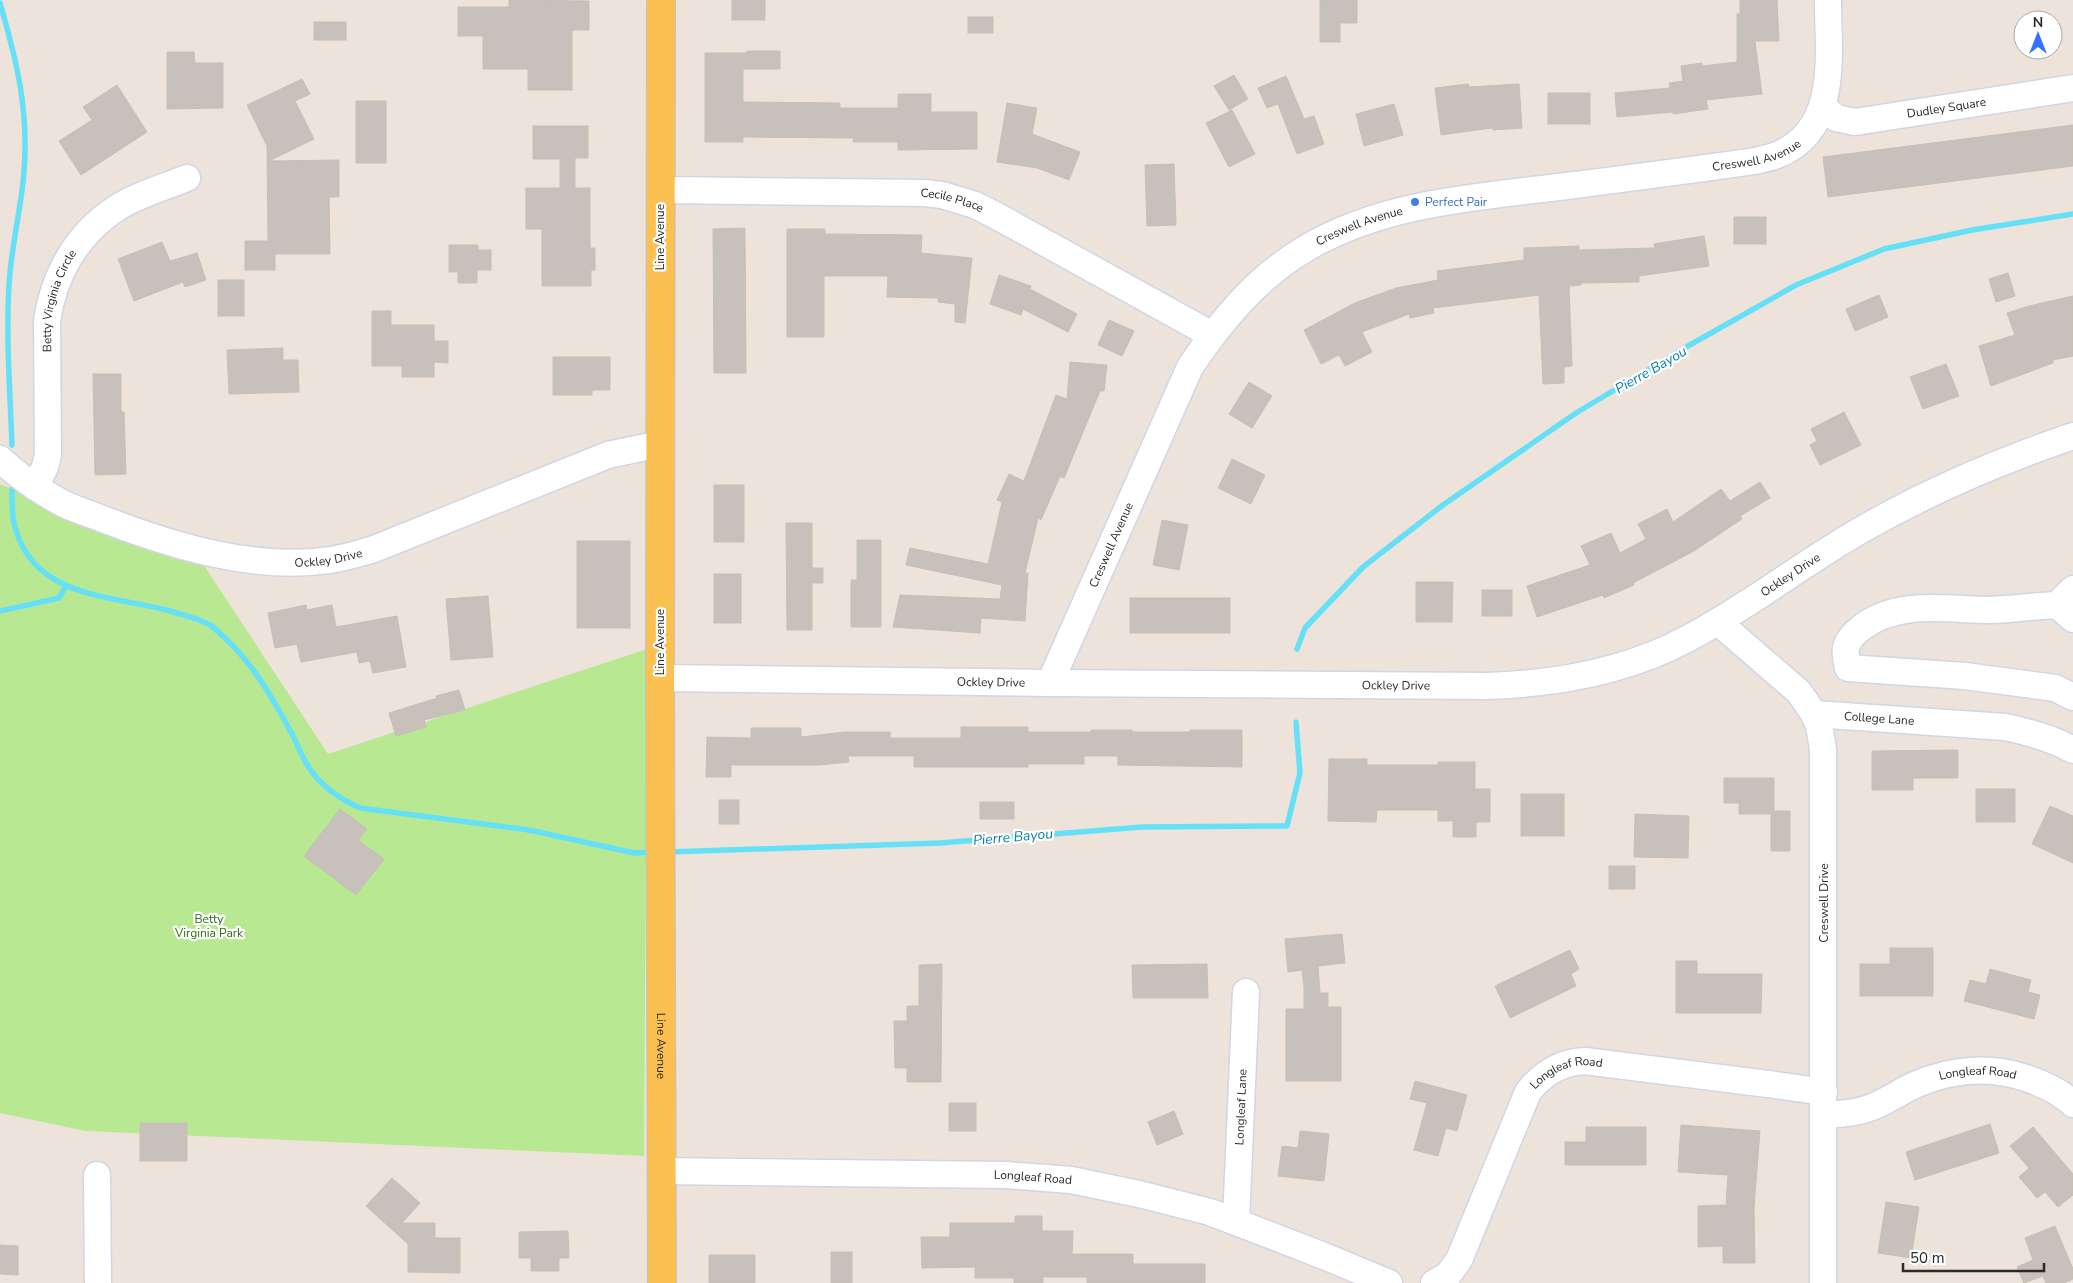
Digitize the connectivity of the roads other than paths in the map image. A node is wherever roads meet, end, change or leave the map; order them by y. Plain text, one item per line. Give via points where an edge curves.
1 (661, 0) edge
2 (1828, 0) edge
3 (2073, 88) edge
4 (1823, 107) junction
5 (187, 178) dead end
6 (661, 190) junction
7 (1212, 335) junction
8 (2073, 436) edge
9 (660, 444) junction
10 (0, 459) edge
11 (35, 487) junction
12 (2068, 604) edge
13 (1718, 622) junction
14 (660, 678) junction
15 (1050, 683) junction
16 (2073, 697) edge
17 (1814, 714) junction
18 (2073, 750) edge
19 (1246, 992) dead end
20 (1824, 1104) junction
21 (2073, 1104) edge
22 (661, 1171) junction
23 (97, 1175) dead end
24 (1236, 1222) junction
25 (98, 1283) edge
26 (662, 1283) edge
27 (1389, 1283) edge
28 (1434, 1283) edge
29 (1824, 1283) edge

1 - 6 main road, Line Avenue
2 - 4 street, Creswell Avenue via 1828,77
3 - 4 street, Dudley Square via 1855,122 1836,118
4 - 7 street, Creswell Avenue via 1814,125 1798,143 1778,155 1436,203 1361,223 1304,250 1266,277 1231,310
5 - 11 street, Betty Virginia Circle via 120,206 94,225 74,248 58,275 47,322 48,455
6 - 7 street, Cecile Place via 891,192 942,196 995,215
6 - 9 main road, Line Avenue
7 - 15 street, Creswell Avenue via 1179,388
8 - 13 street, Ockley Drive via 2021,454 1928,495 1862,529
9 - 11 street, Ockley Drive via 608,455 374,548 329,561 261,561 212,553 135,531 63,504
9 - 14 main road, Line Avenue
10 - 11 street, Ockley Drive
12 - 16 street via 1992,610 1930,607 1898,611 1873,618 1850,637 1844,652 1848,668 1974,677 2055,688
13 - 15 street, Ockley Drive via 1669,648 1626,664 1573,678 1519,685
13 - 17 street via 1798,692
14 - 15 street, Ockley Drive
14 - 22 main road, Line Avenue
17 - 18 street, College Lane via 2005,727 2025,731
17 - 20 street, Creswell Drive via 1820,726 1823,749
19 - 24 street, Longleaf Lane
20 - 21 street, Longleaf Road via 1864,1110 1947,1073 1995,1071 2041,1084
20 - 28 street, Longleaf Road via 1768,1084 1585,1061 1555,1068 1538,1079 1528,1092 1459,1260 1448,1275
20 - 29 street, Creswell Drive
22 - 24 street, Longleaf Road via 1006,1175 1071,1180 1210,1212
22 - 26 main road, Line Avenue
23 - 25 street
24 - 27 street, Longleaf Road

